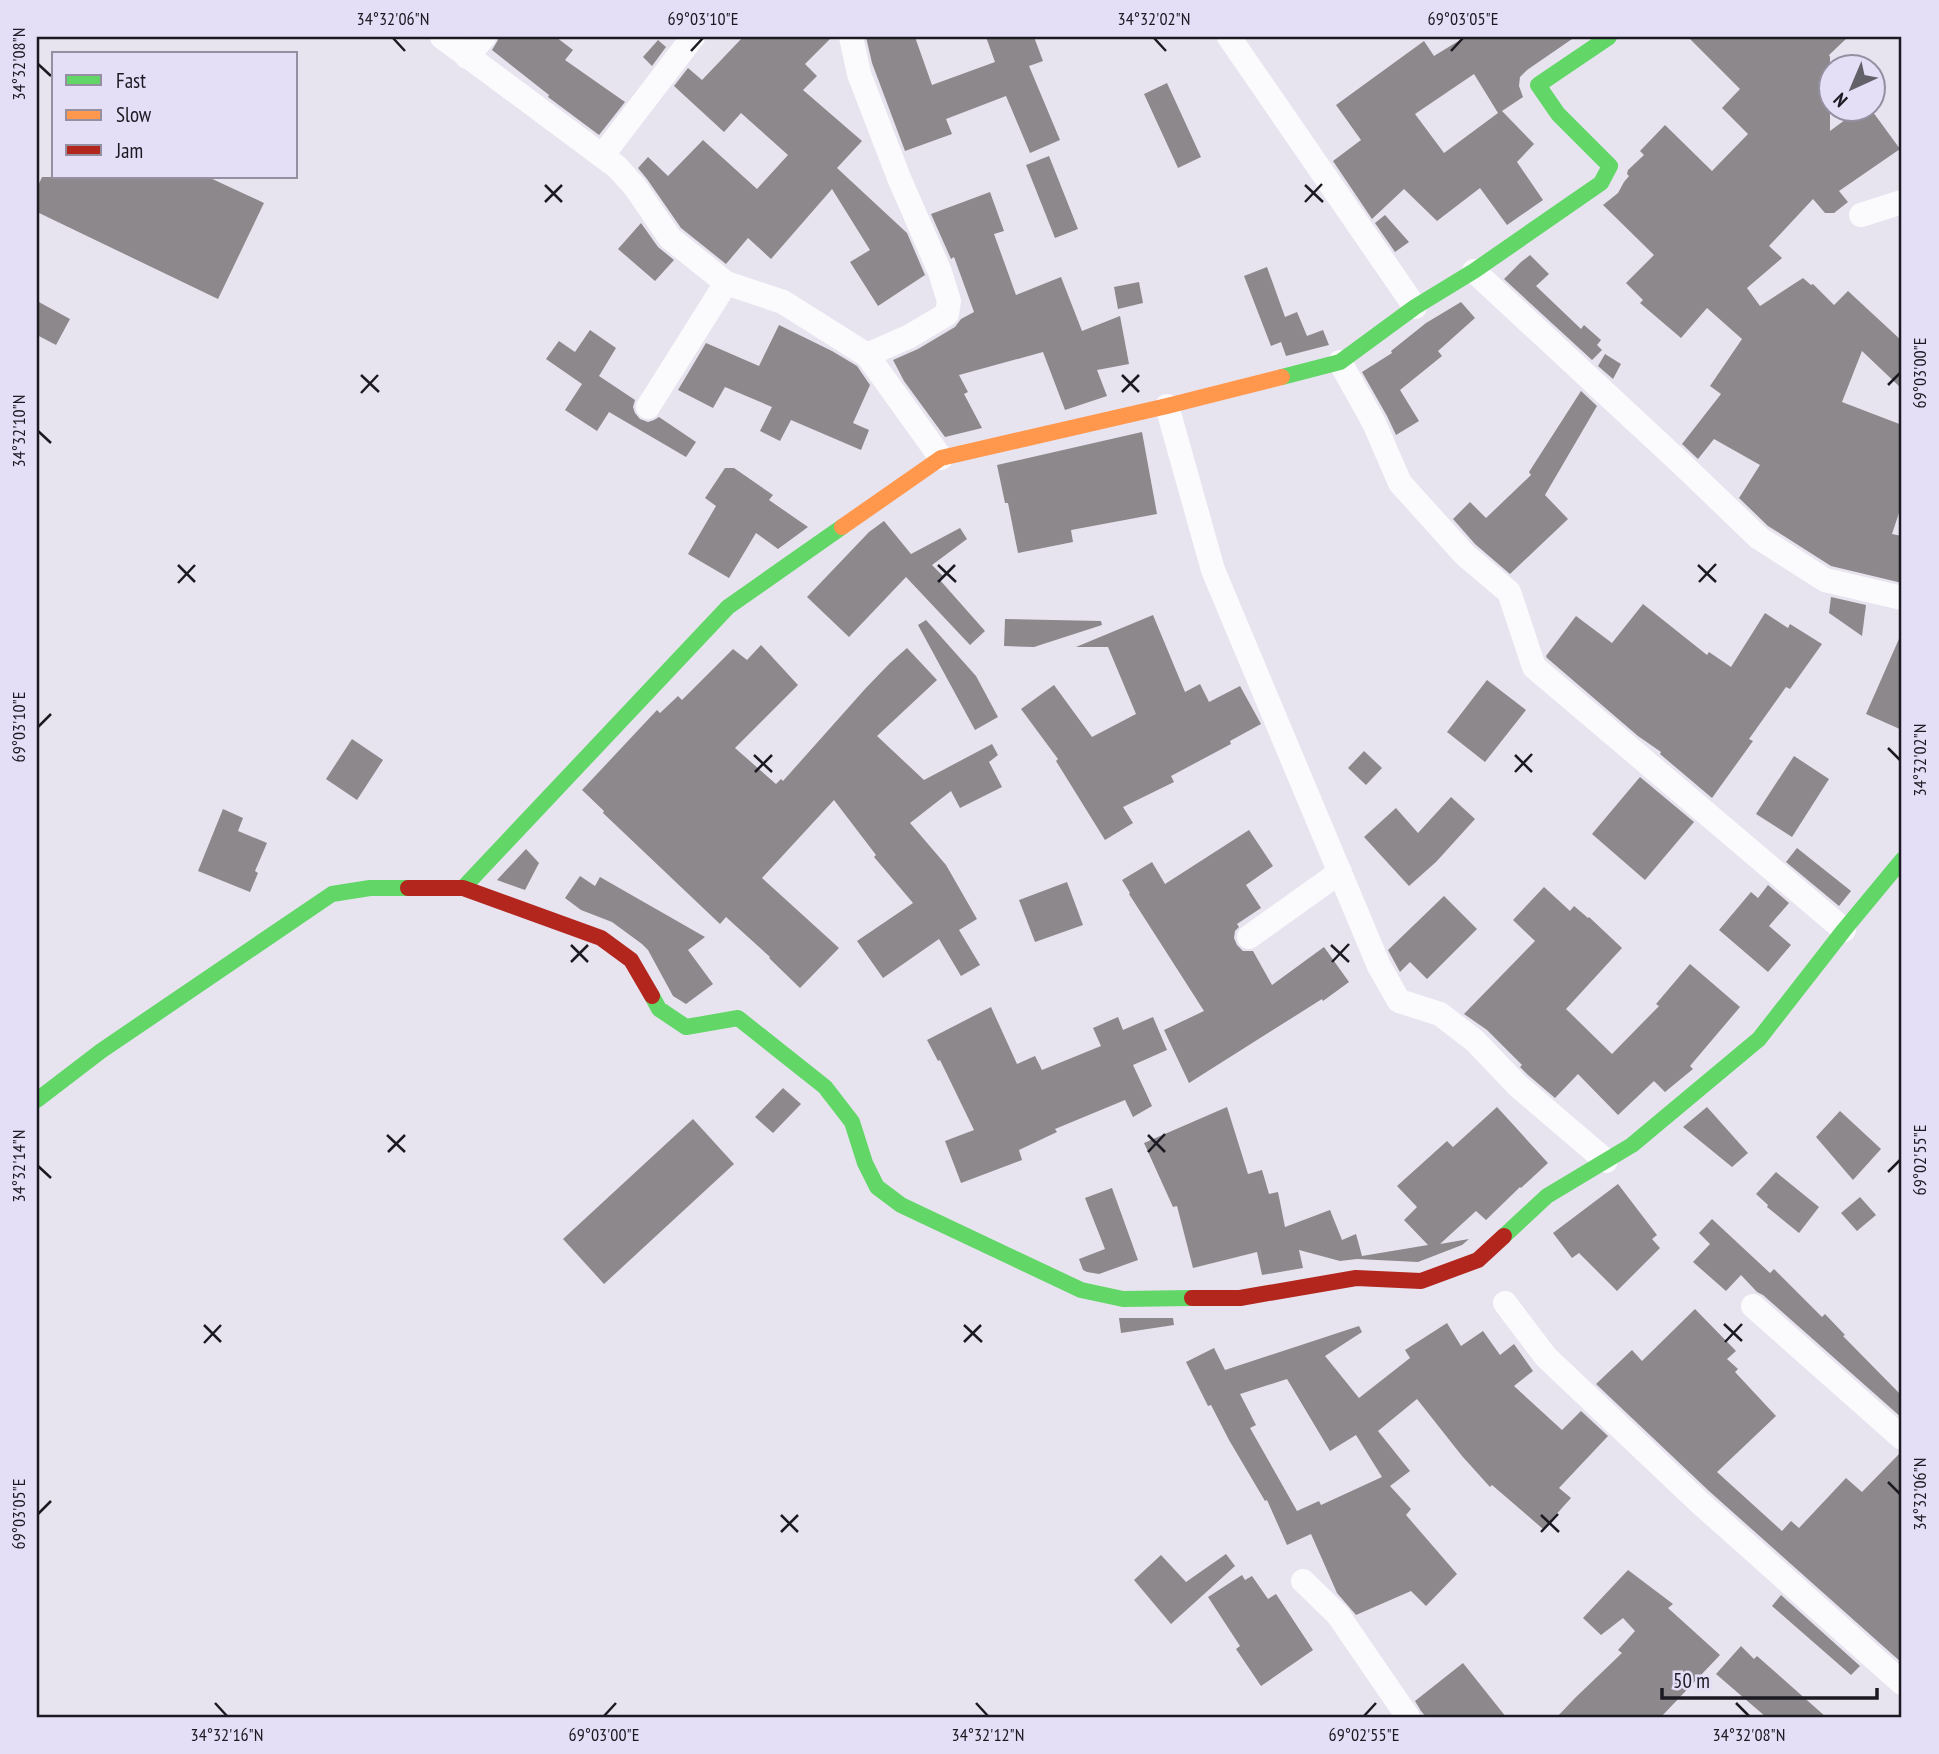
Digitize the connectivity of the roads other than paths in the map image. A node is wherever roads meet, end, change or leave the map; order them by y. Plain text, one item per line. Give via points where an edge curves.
1 (442, 37) edge
2 (484, 37) edge
3 (693, 37) edge
4 (851, 37) edge
5 (1229, 37) edge
6 (1609, 37) edge
7 (467, 57) junction
8 (602, 156) junction
9 (1902, 202) edge
10 (1861, 215) dead end
11 (1474, 271) junction
12 (726, 284) junction
13 (1415, 307) junction
14 (867, 355) junction
15 (1340, 362) junction
16 (1167, 406) junction
17 (648, 407) dead end
18 (941, 458) junction
19 (1902, 598) edge
20 (1902, 860) edge
21 (1340, 872) junction
22 (463, 888) junction
23 (1844, 930) junction
24 (1250, 937) dead end
25 (37, 1100) edge
26 (1606, 1161) junction
27 (1505, 1303) dead end
28 (1753, 1306) dead end
29 (1902, 1438) edge
30 (1303, 1581) dead end
31 (1902, 1683) edge
32 (1408, 1717) edge

1 - 7 street
2 - 7 street
3 - 8 street
4 - 14 street via 859,74 949,301 947,314
5 - 13 street
6 - 11 street via 1538,85 1558,114 1610,166 1601,183
7 - 8 street
8 - 12 street via 635,187 670,238
9 - 10 street
11 - 13 street
11 - 19 street via 1759,538 1825,580
12 - 14 street via 783,302
12 - 17 street
13 - 15 street
14 - 18 street
15 - 16 street
15 - 23 street via 1401,483 1465,555 1509,592 1534,667
16 - 18 street
16 - 21 street via 1213,570
18 - 22 street via 728,607
20 - 23 street
21 - 24 street
21 - 26 street via 1379,966 1399,1000 1440,1014 1475,1041 1518,1086
22 - 25 street via 370,888 332,894 101,1051
22 - 26 street via 601,938 631,960 659,1009 686,1027 738,1018 825,1087 852,1122 877,1187 901,1205 1081,1290 1123,1299 1240,1298 1356,1278 1421,1281 1478,1260 1547,1196
23 - 26 street via 1759,1039 1632,1145
27 - 31 street via 1546,1357 1699,1502
28 - 29 street
30 - 32 street via 1338,1615

